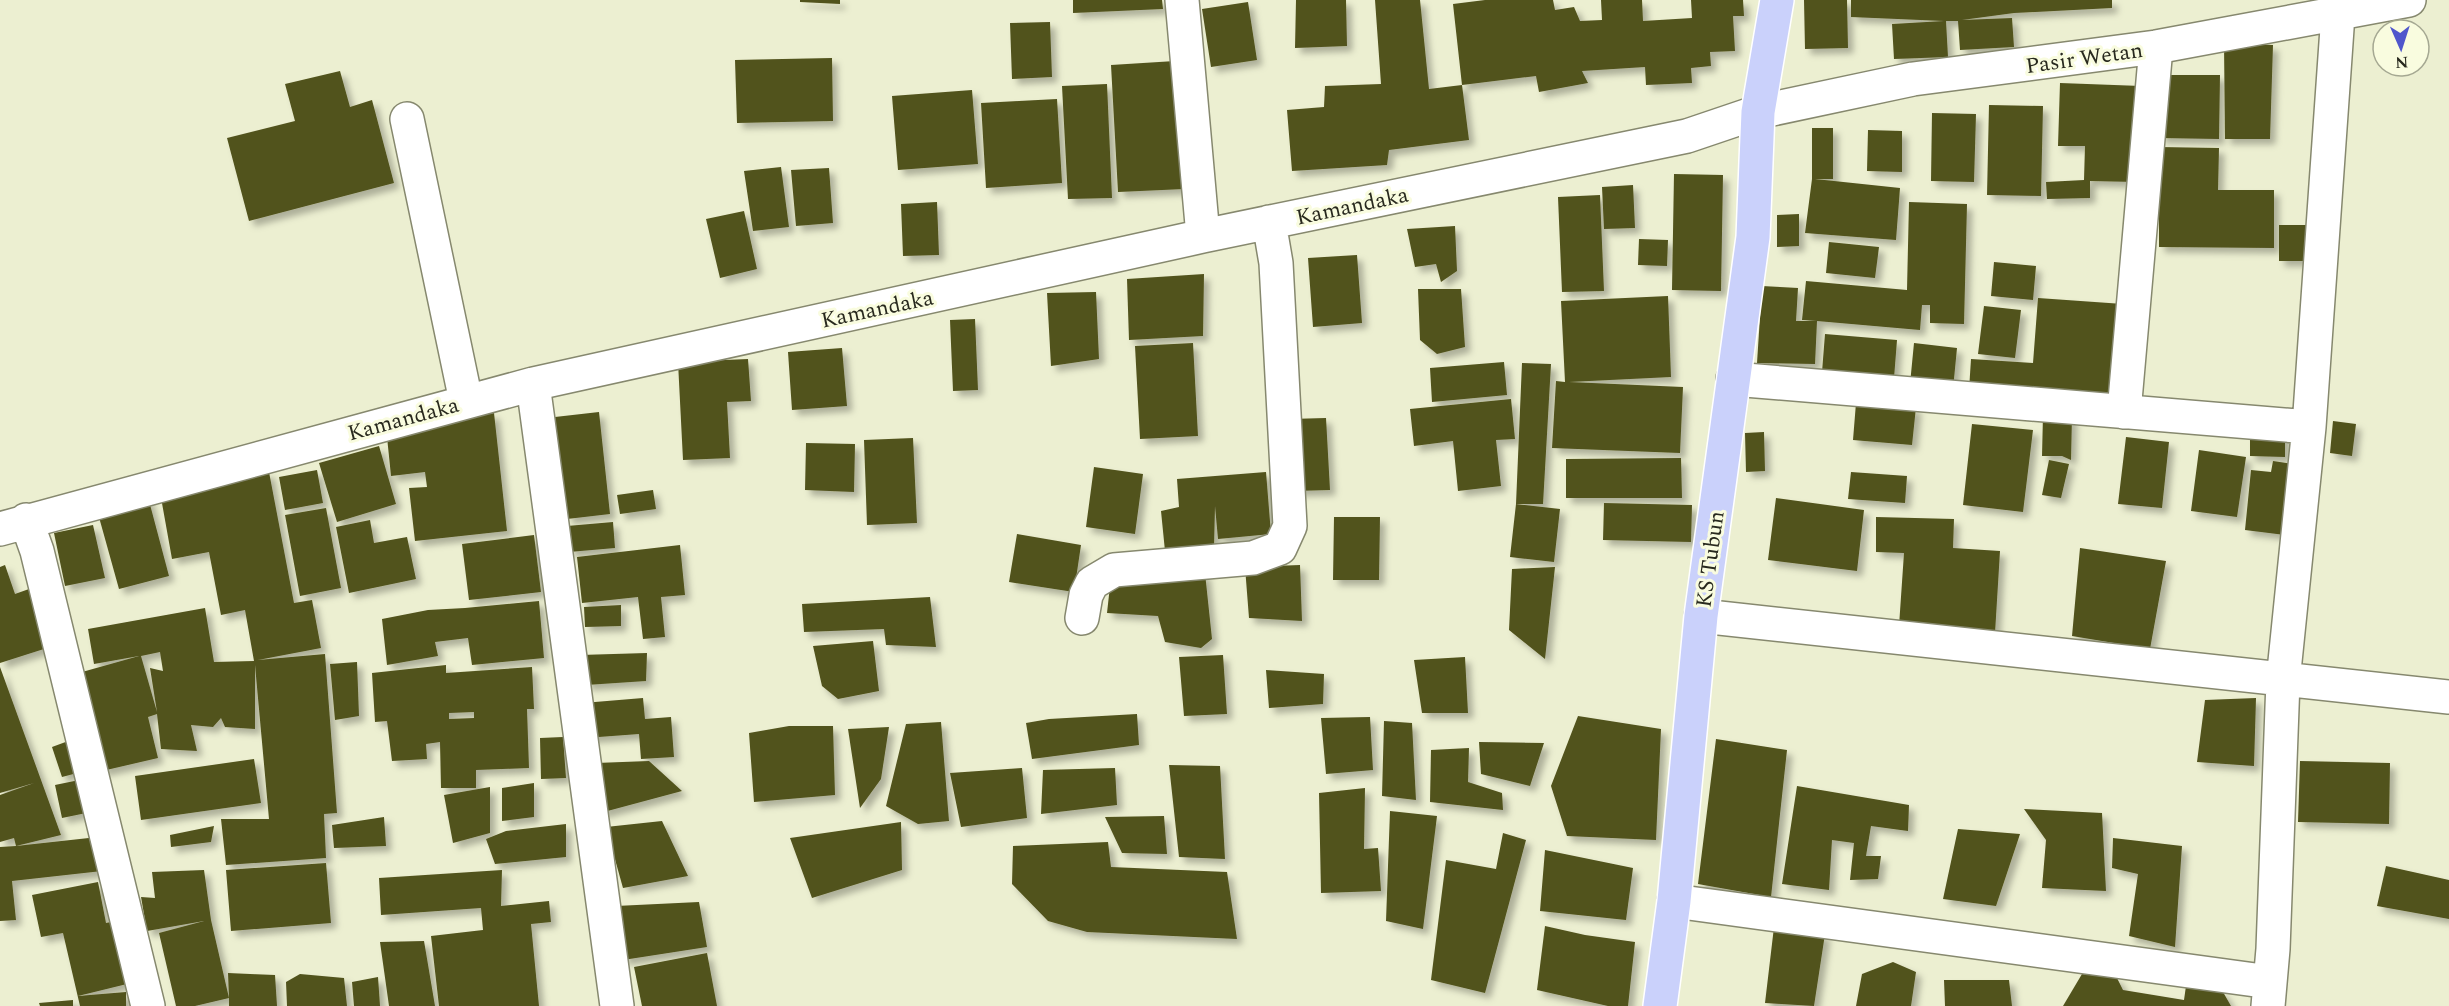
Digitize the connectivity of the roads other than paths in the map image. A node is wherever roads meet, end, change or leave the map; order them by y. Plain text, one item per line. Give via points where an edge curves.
1 (1182, 0) edge
2 (1777, 0) edge
3 (2409, 0) edge
4 (2338, 6) edge
5 (2156, 47) junction
6 (1758, 112) junction
7 (408, 119) dead end
8 (1269, 222) junction
9 (1203, 236) junction
10 (1733, 379) junction
11 (533, 384) junction
12 (466, 401) junction
13 (2124, 412) junction
14 (2309, 427) junction
15 (13, 525) edge
16 (1701, 616) junction
17 (1082, 618) dead end
18 (2283, 681) junction
19 (2449, 697) edge
20 (1674, 901) junction
21 (2269, 994) edge
22 (148, 1006) edge
23 (617, 1006) edge
24 (1660, 1006) edge

1 - 9 street
2 - 6 main road, KS Tubun
3 - 4 street, Pasir Wetan
4 - 5 street, Pasir Wetan
4 - 14 street
5 - 6 street, Pasir Wetan via 1913,79
5 - 13 street
6 - 8 street, Kamandaka via 1687,136
6 - 10 main road, KS Tubun via 1753,237
7 - 12 street
8 - 9 street, Kamandaka
8 - 17 street via 1277,278 1290,526 1286,538 1280,548 1253,558 1114,570 1092,583
9 - 11 street, Kamandaka
10 - 13 street
10 - 16 main road, KS Tubun
11 - 12 street, Kamandaka
11 - 23 street
12 - 15 street, Kamandaka
13 - 14 street
14 - 18 street
15 - 22 street via 37,551
16 - 18 street
16 - 20 main road, KS Tubun
18 - 19 street
18 - 21 street
20 - 21 street
20 - 24 main road, KS Tubun

